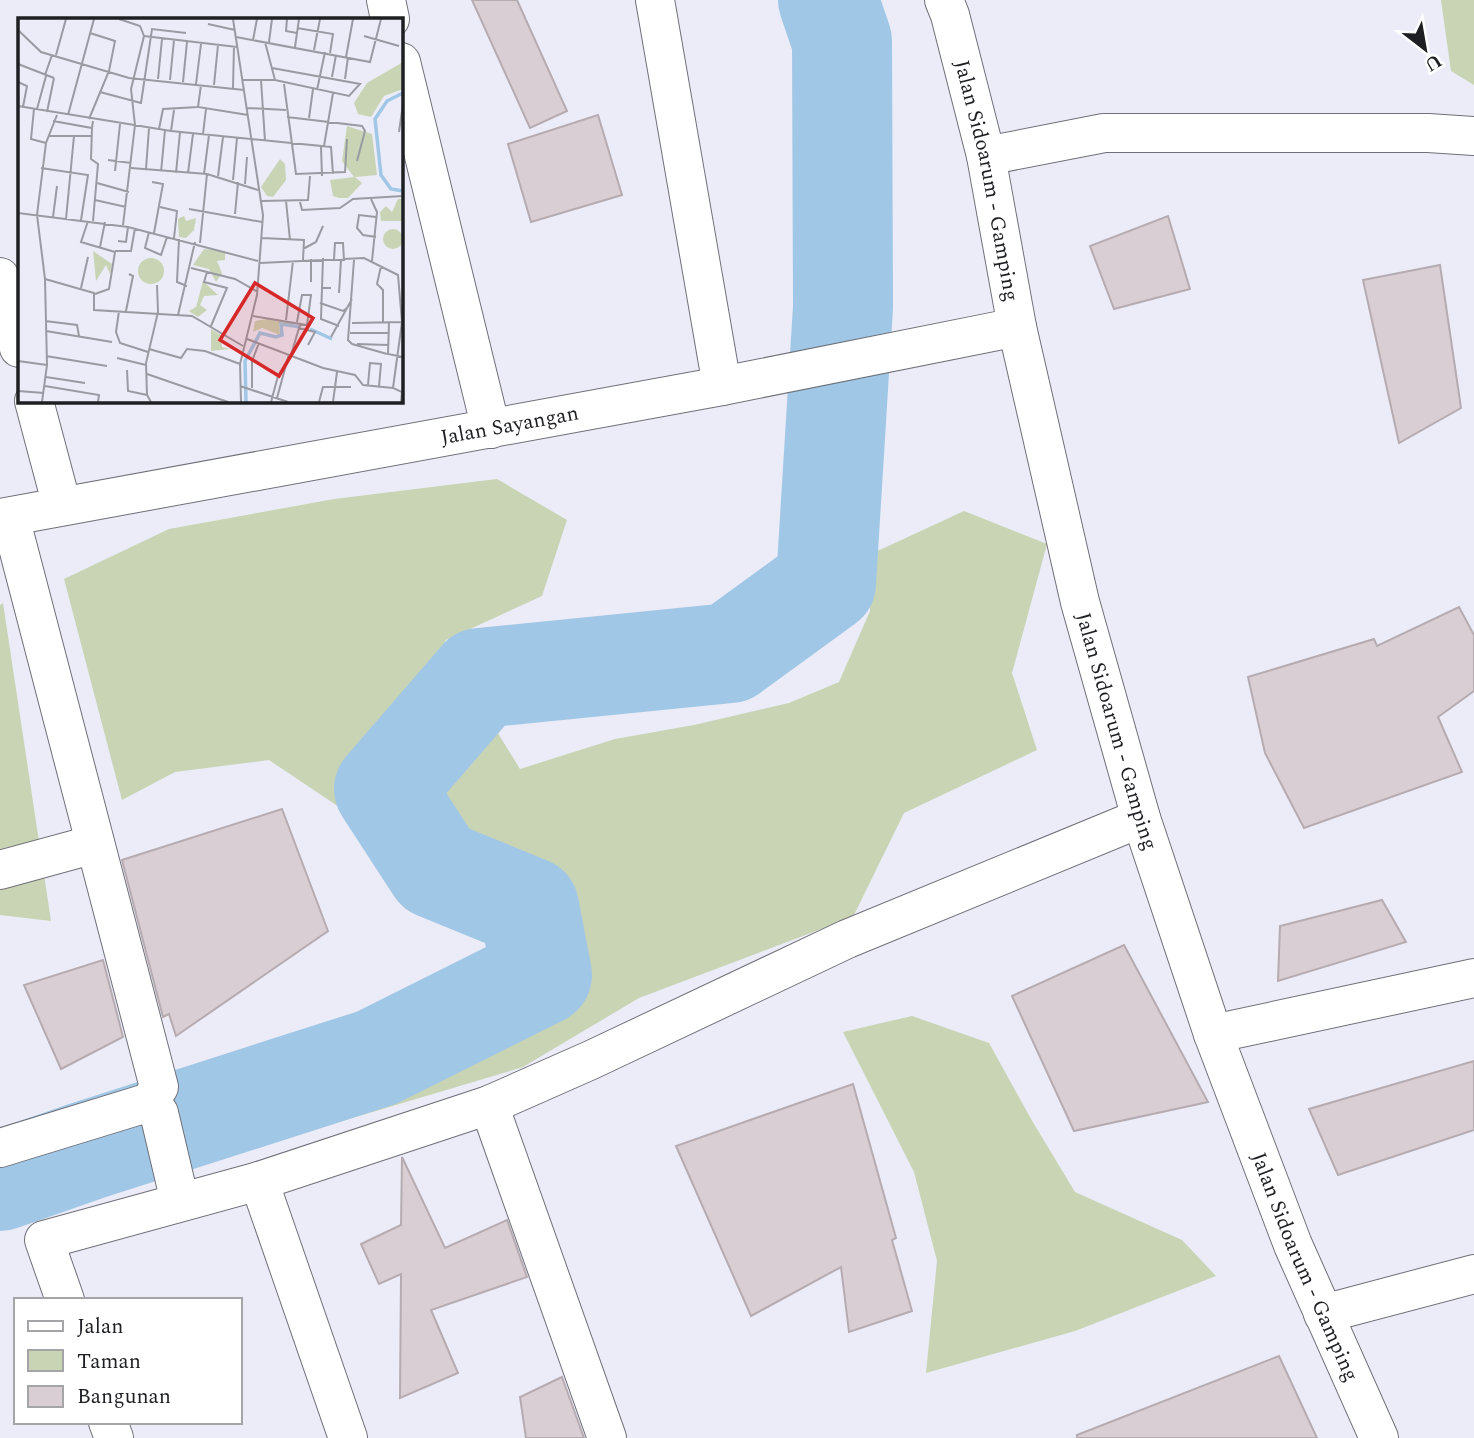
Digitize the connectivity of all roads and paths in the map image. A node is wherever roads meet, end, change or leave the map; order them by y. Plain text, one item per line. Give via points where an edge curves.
1 (386, 0) edge
2 (654, 0) edge
3 (944, 0) edge
4 (390, 18) edge
5 (402, 66) edge
6 (1474, 136) edge
7 (986, 156) junction
8 (0, 277) edge
9 (1017, 327) junction
10 (18, 344) edge
11 (722, 386) junction
12 (34, 402) edge
13 (491, 429) junction
14 (62, 506) junction
15 (5, 517) edge
16 (1141, 817) junction
17 (95, 844) junction
18 (0, 870) edge
19 (1474, 978) edge
20 (1213, 1034) junction
21 (489, 1105) junction
22 (158, 1120) junction
23 (0, 1148) edge
24 (259, 1181) junction
25 (180, 1202) junction
26 (1474, 1274) edge
27 (64, 1298) edge
28 (1324, 1314) junction
29 (348, 1438) edge
30 (607, 1438) edge
31 (1379, 1438) edge

1 - 4 street
2 - 11 street
3 - 7 street, Jalan Sidoarum - Gamping
5 - 13 street
6 - 7 street via 1104,133
7 - 9 street, Jalan Sidoarum - Gamping
8 - 10 street
9 - 11 street, Jalan Sayangan
9 - 16 street, Jalan Sidoarum - Gamping via 1080,602
11 - 13 street, Jalan Sayangan
12 - 14 street
13 - 14 street, Jalan Sayangan
14 - 15 street, Jalan Sayangan
15 - 17 street
16 - 20 street, Jalan Sidoarum - Gamping
16 - 21 street via 847,939
17 - 18 street
17 - 22 street via 159,1087
19 - 20 street
20 - 28 street, Jalan Sidoarum - Gamping
21 - 24 street
21 - 30 street
22 - 23 street
22 - 25 street
24 - 25 street
24 - 29 street
25 - 27 street via 44,1240
26 - 28 street
28 - 31 street, Jalan Sidoarum - Gamping

